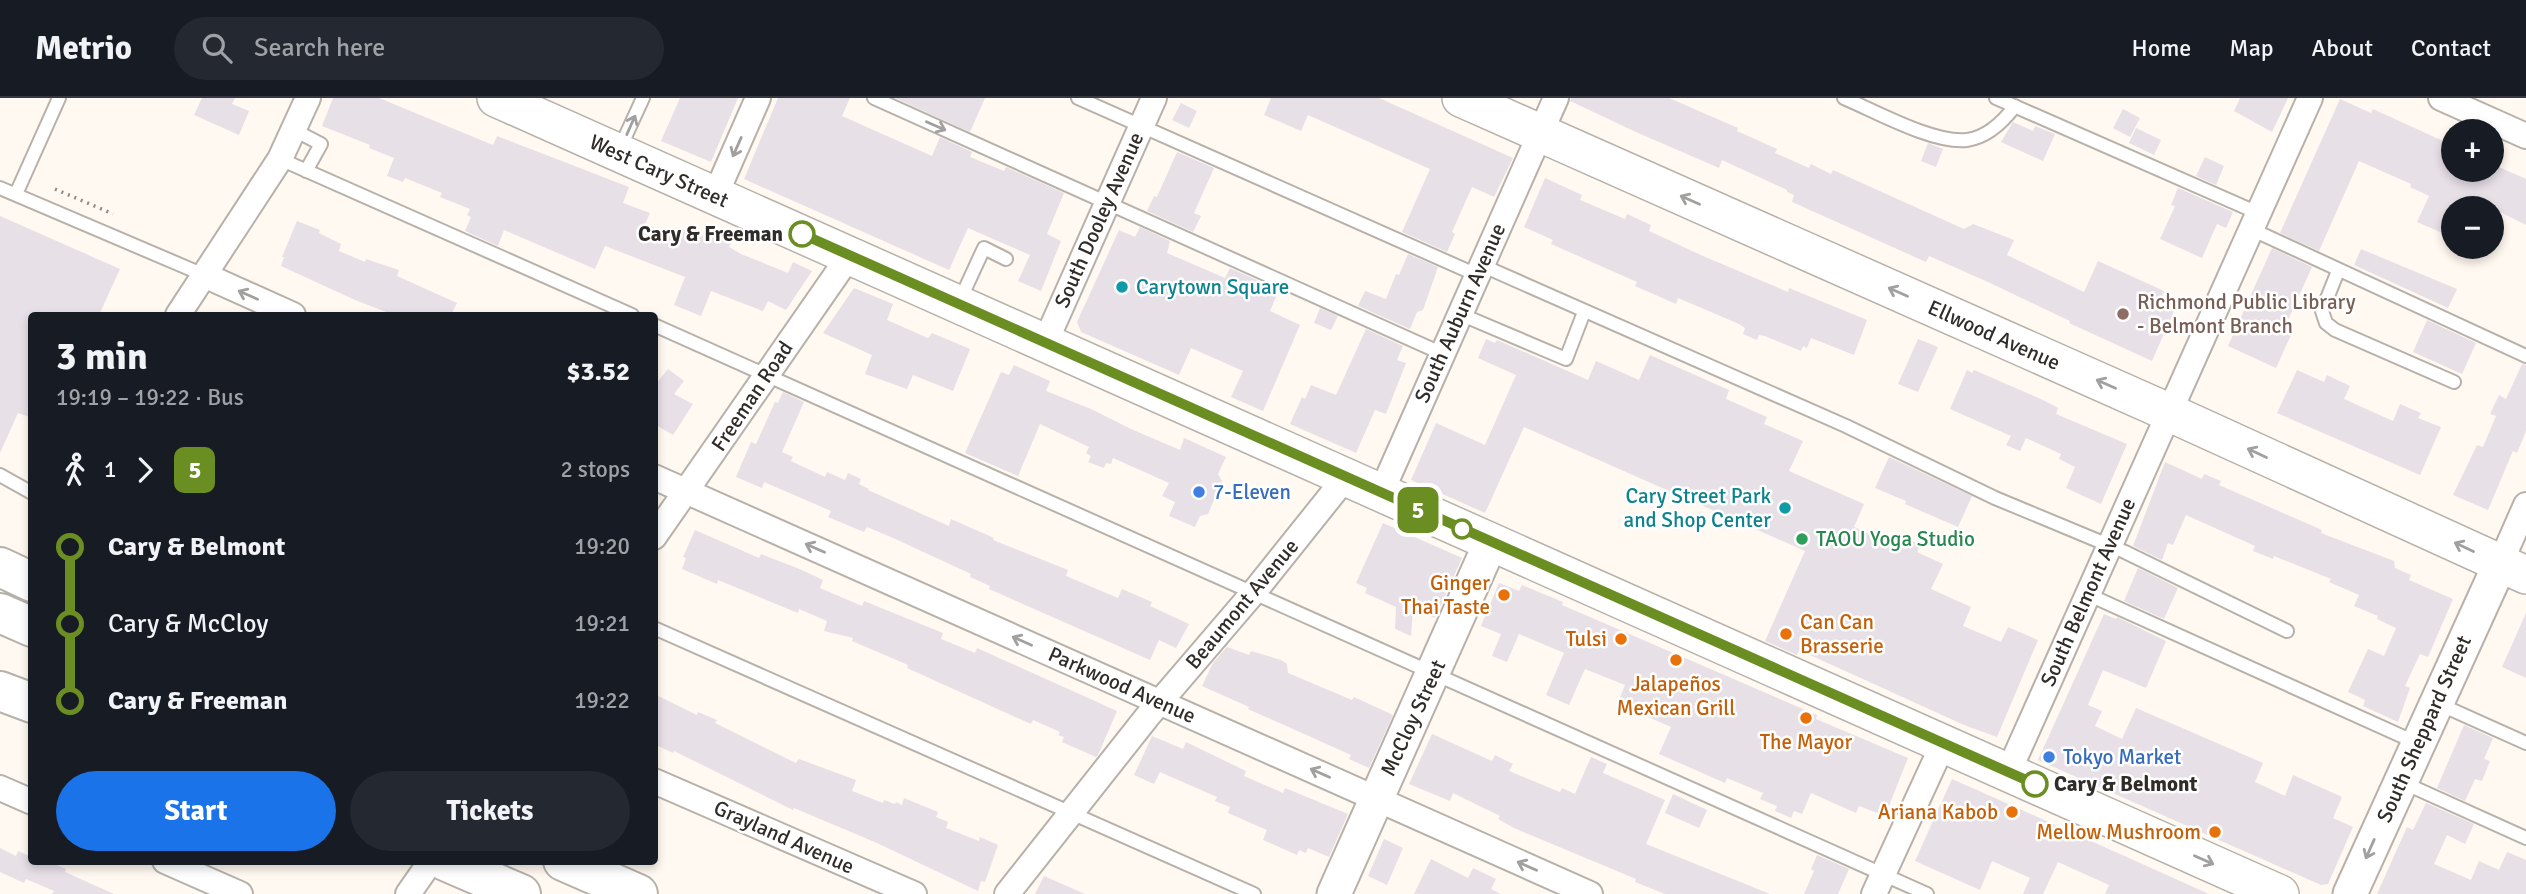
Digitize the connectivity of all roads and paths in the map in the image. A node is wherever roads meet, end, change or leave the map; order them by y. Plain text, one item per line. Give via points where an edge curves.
1 (59, 98) edge
2 (308, 98) edge
3 (496, 98) edge
4 (643, 98) edge
5 (758, 98) edge
6 (874, 98) edge
7 (1078, 98) edge
8 (1154, 98) edge
9 (1461, 98) edge
10 (1556, 98) edge
11 (1844, 98) edge
12 (1996, 98) edge
13 (2310, 98) edge
14 (2441, 98) edge
15 (2015, 106) junction
16 (1141, 127) junction
17 (294, 130) junction
18 (1539, 133) junction
19 (2526, 136) edge
20 (619, 152) junction
21 (280, 159) junction
22 (306, 171) junction
23 (0, 188) edge
24 (55, 189) dead end
25 (16, 194) junction
26 (715, 196) junction
27 (1107, 204) junction
28 (113, 214) dead end
29 (2255, 221) junction
30 (850, 255) junction
31 (1006, 259) dead end
32 (1479, 270) junction
33 (2338, 271) junction
34 (204, 275) junction
35 (958, 304) junction
36 (180, 312) edge
37 (286, 312) edge
38 (625, 312) edge
39 (1584, 312) junction
40 (1460, 314) junction
41 (658, 327) edge
42 (1045, 343) junction
43 (1443, 354) junction
44 (2526, 356) edge
45 (767, 374) junction
46 (2454, 382) dead end
47 (2168, 412) junction
48 (0, 475) edge
49 (1346, 477) junction
50 (658, 479) edge
51 (28, 491) edge
52 (687, 491) junction
53 (1381, 493) junction
54 (2526, 505) edge
55 (658, 531) edge
56 (1491, 542) junction
57 (2109, 545) junction
58 (0, 568) edge
59 (2513, 569) edge
60 (28, 580) edge
61 (1254, 592) junction
62 (2087, 594) junction
63 (0, 613) edge
64 (28, 625) edge
65 (658, 630) edge
66 (2287, 631) dead end
67 (1434, 673) junction
68 (0, 691) edge
69 (1160, 701) junction
70 (28, 702) edge
71 (2435, 702) junction
72 (2417, 743) junction
73 (2526, 743) edge
74 (1943, 744) junction
75 (2008, 773) junction
76 (658, 782) edge
77 (2400, 782) junction
78 (0, 788) edge
79 (1376, 799) junction
80 (28, 800) edge
81 (1072, 813) junction
82 (2526, 838) edge
83 (174, 865) edge
84 (446, 865) edge
85 (449, 865) edge
86 (449, 865) edge
87 (573, 865) edge
88 (1879, 884) edge
89 (240, 894) edge
90 (408, 894) edge
91 (507, 894) edge
92 (521, 894) edge
93 (638, 894) edge
94 (914, 894) edge
95 (1007, 894) edge
96 (1254, 894) edge
97 (1334, 894) edge
98 (1590, 894) edge
99 (1927, 894) edge
100 (2280, 894) edge
101 (2350, 894) edge

1 - 25 lane
2 - 17 street
3 - 20 main road, West Cary Street via 537,111
20 -> 4 lane
5 -> 26 street
6 -> 27 lane
7 - 16 lane
8 - 16 street, South Dooley Avenue
9 - 18 main road, Ellwood Avenue
10 - 18 street, South Auburn Avenue
11 - 15 lane via 1915,129 1966,140 1986,134
12 - 15 lane
13 - 29 street, South Belmont Avenue
14 - 19 street
15 - 29 lane
16 - 27 street, South Dooley Avenue
16 - 32 lane
17 - 21 street
17 - 22 lane via 321,144
18 - 32 street, South Auburn Avenue
47 -> 18 main road, Ellwood Avenue
20 - 26 main road, West Cary Street
21 - 22 lane
21 - 34 street
22 - 38 lane
23 - 25 lane
24 - 28 path
25 - 34 lane
26 - 30 main road, West Cary Street
27 - 42 street, South Dooley Avenue
27 - 43 lane
29 - 33 lane
29 - 47 street, South Belmont Avenue
30 - 35 main road, West Cary Street
30 - 45 street, Freeman Road
31 - 35 lane via 984,248
32 - 39 lane
32 - 40 street, South Auburn Avenue
33 - 44 lane
33 - 46 lane via 2322,312 2326,323
34 - 36 street
37 -> 34 street
35 - 42 main road, West Cary Street
39 - 40 lane via 1566,359
39 - 57 lane
40 - 43 street, South Auburn Avenue
41 - 45 lane
42 - 49 main road, West Cary Street
43 - 53 street, South Auburn Avenue
45 - 52 street, Freeman Road
45 - 61 lane
47 - 57 street, South Belmont Avenue
59 -> 47 main road, Ellwood Avenue
48 - 51 lane
49 - 53 main road, West Cary Street
49 - 61 street, Beaumont Avenue
50 - 52 street, Parkwood Avenue
52 - 55 street, Freeman Road
69 -> 52 street, Parkwood Avenue
53 - 56 main road, West Cary Street
54 - 59 street
56 - 67 street, McCloy Street
56 - 74 main road, West Cary Street
57 - 62 street, South Belmont Avenue
57 - 66 lane
58 - 60 highway
59 - 71 street, South Sheppard Street
61 - 67 lane
61 - 69 street, Beaumont Avenue
62 - 72 lane
62 - 75 street, South Belmont Avenue
63 - 64 highway
65 - 81 lane
67 - 79 street, McCloy Street
67 - 88 lane
68 - 70 highway
79 -> 69 street, Parkwood Avenue
69 - 81 street, Beaumont Avenue
71 - 72 street, South Sheppard Street
71 - 73 lane
72 - 77 street, South Sheppard Street
74 - 75 main road, West Cary Street
74 - 88 street
75 -> 100 main road, West Cary Street
76 - 94 street, Grayland Avenue
77 - 82 lane
77 -> 101 street, South Sheppard Street
78 - 80 street
79 - 97 street, McCloy Street
98 -> 79 street, Parkwood Avenue
81 - 95 street, Beaumont Avenue
81 - 96 lane
83 - 89 street
84 - 90 street
85 - 91 highway
86 - 92 highway
87 - 93 highway
88 - 99 lane

